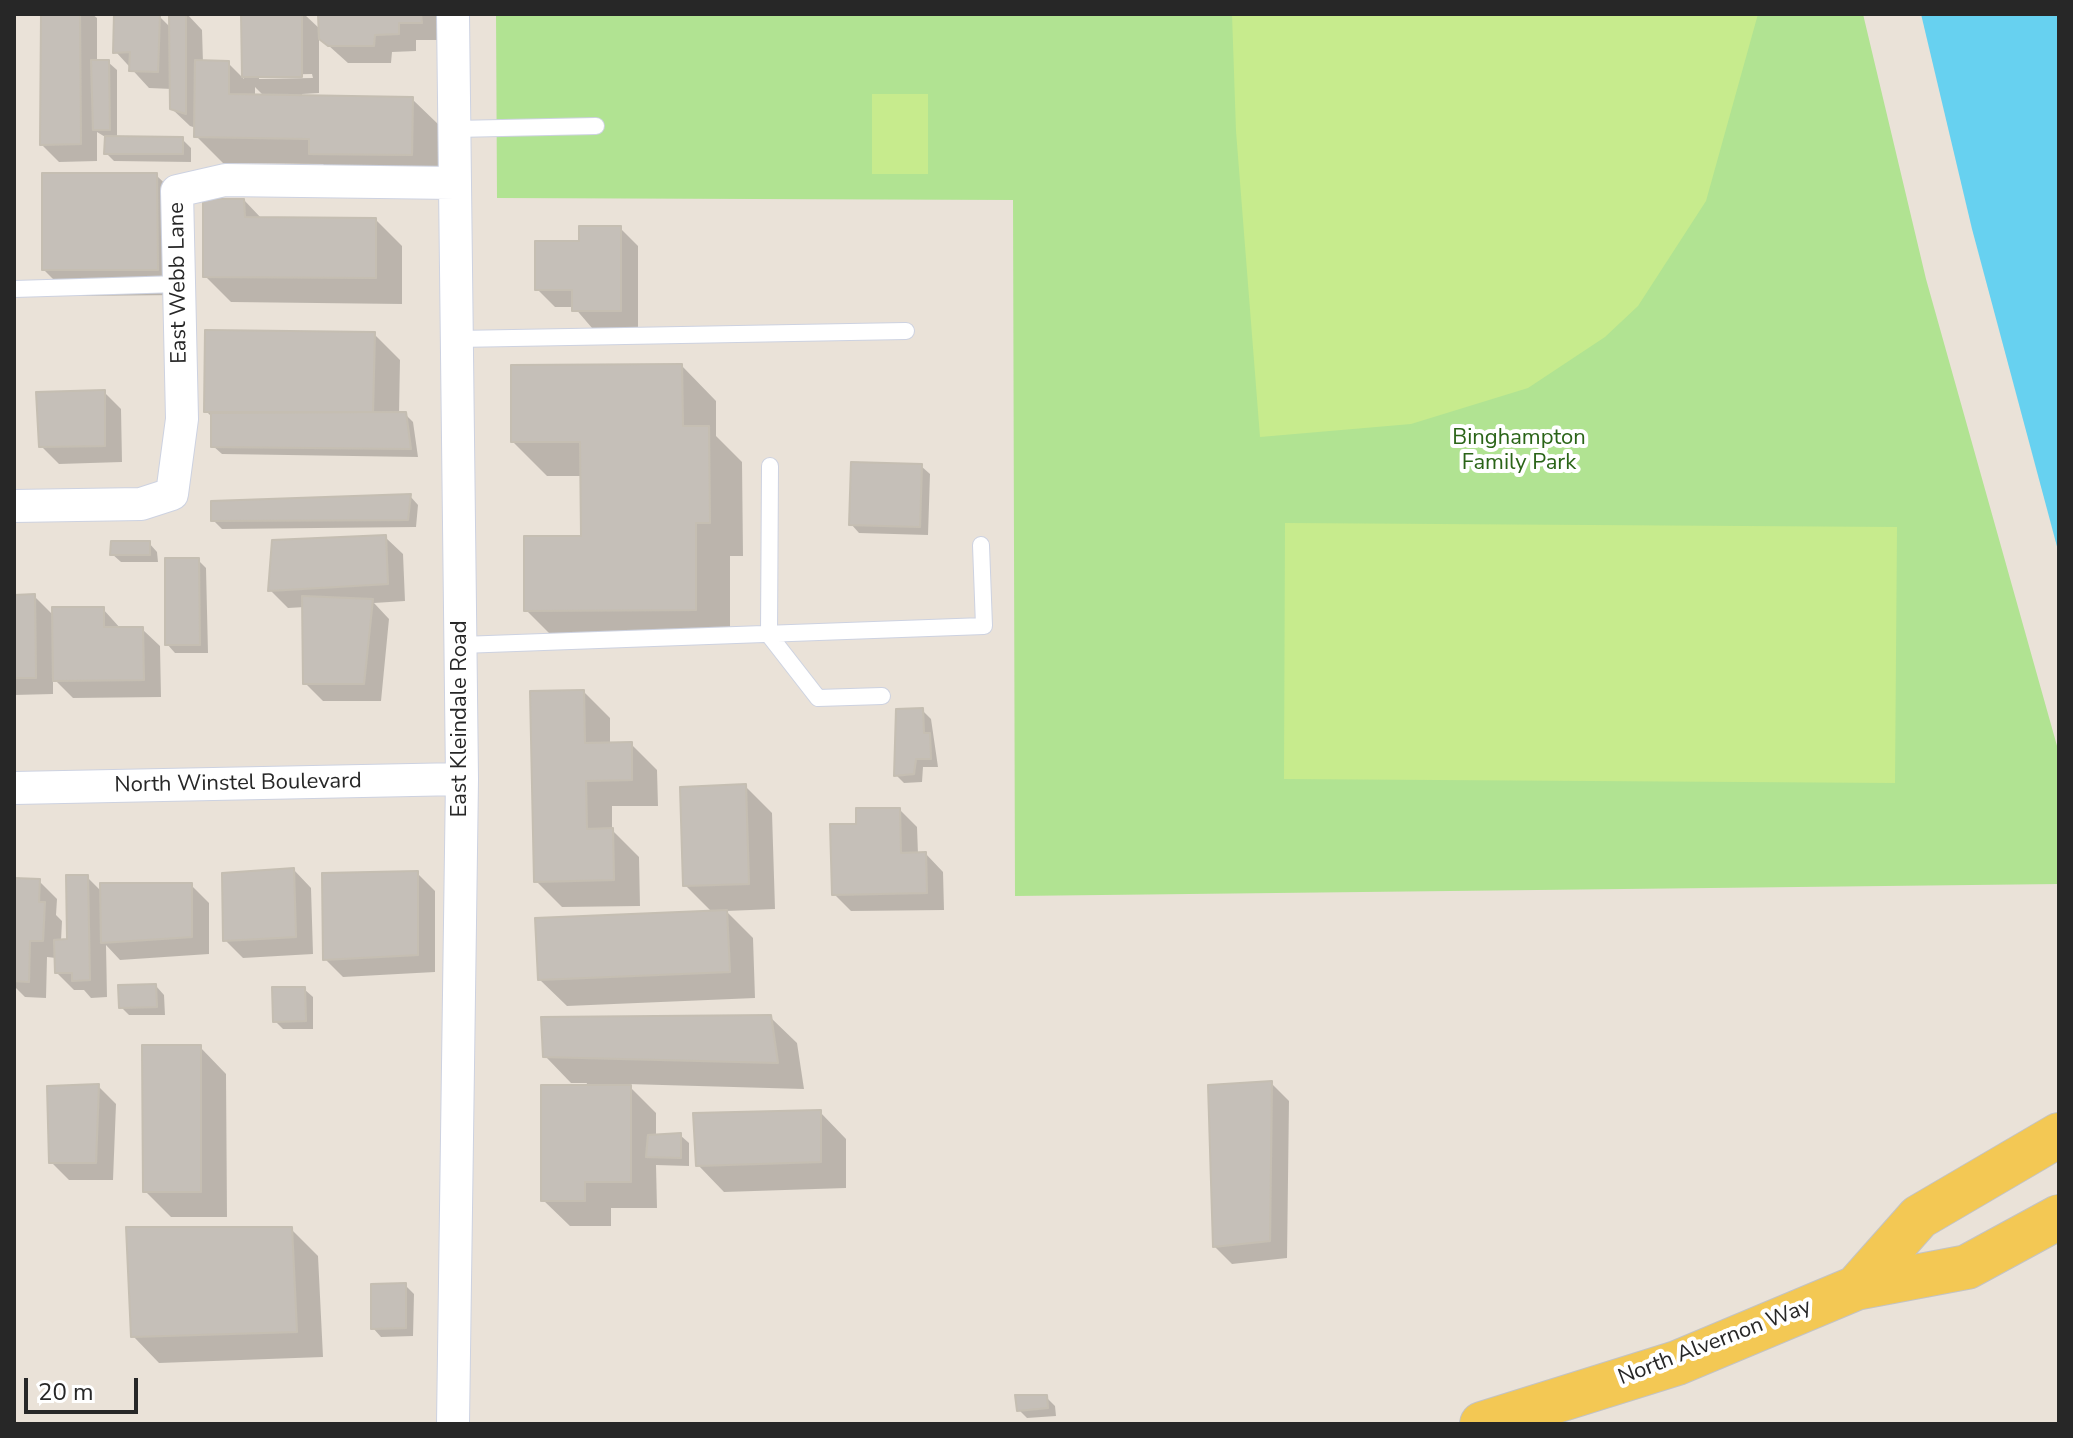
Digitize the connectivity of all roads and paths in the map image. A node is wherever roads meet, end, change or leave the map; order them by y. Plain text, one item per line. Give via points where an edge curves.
1 (453, 14) edge
2 (596, 126) dead end
3 (455, 129) junction
4 (455, 183) junction
5 (179, 284) junction
6 (14, 289) edge
7 (906, 331) dead end
8 (457, 339) junction
9 (770, 466) dead end
10 (14, 506) edge
11 (981, 545) dead end
12 (769, 635) junction
13 (461, 645) junction
14 (882, 696) dead end
15 (462, 779) junction
16 (14, 788) edge
17 (2059, 1135) edge
18 (2059, 1217) edge
19 (1856, 1288) junction
20 (453, 1424) edge
21 (1482, 1424) edge

1 - 3 street, East Kleindale Road
2 - 3 lane
3 - 4 street, East Kleindale Road
4 - 5 street, East Webb Lane via 225,180 177,191
4 - 8 street, East Kleindale Road
5 - 6 lane
5 - 10 street, East Webb Lane via 182,419 172,494 141,504
7 - 8 lane
8 - 13 street, East Kleindale Road
9 - 12 lane
11 - 12 lane via 984,626
12 - 13 lane
12 - 14 lane via 818,698
13 - 15 street, East Kleindale Road
15 - 16 street, North Winstel Boulevard
15 - 20 street, East Kleindale Road
17 - 19 main road, North Alvernon Way via 1919,1217
18 - 19 main road, North Alvernon Way via 1967,1267
19 - 21 main road, North Alvernon Way via 1677,1363

